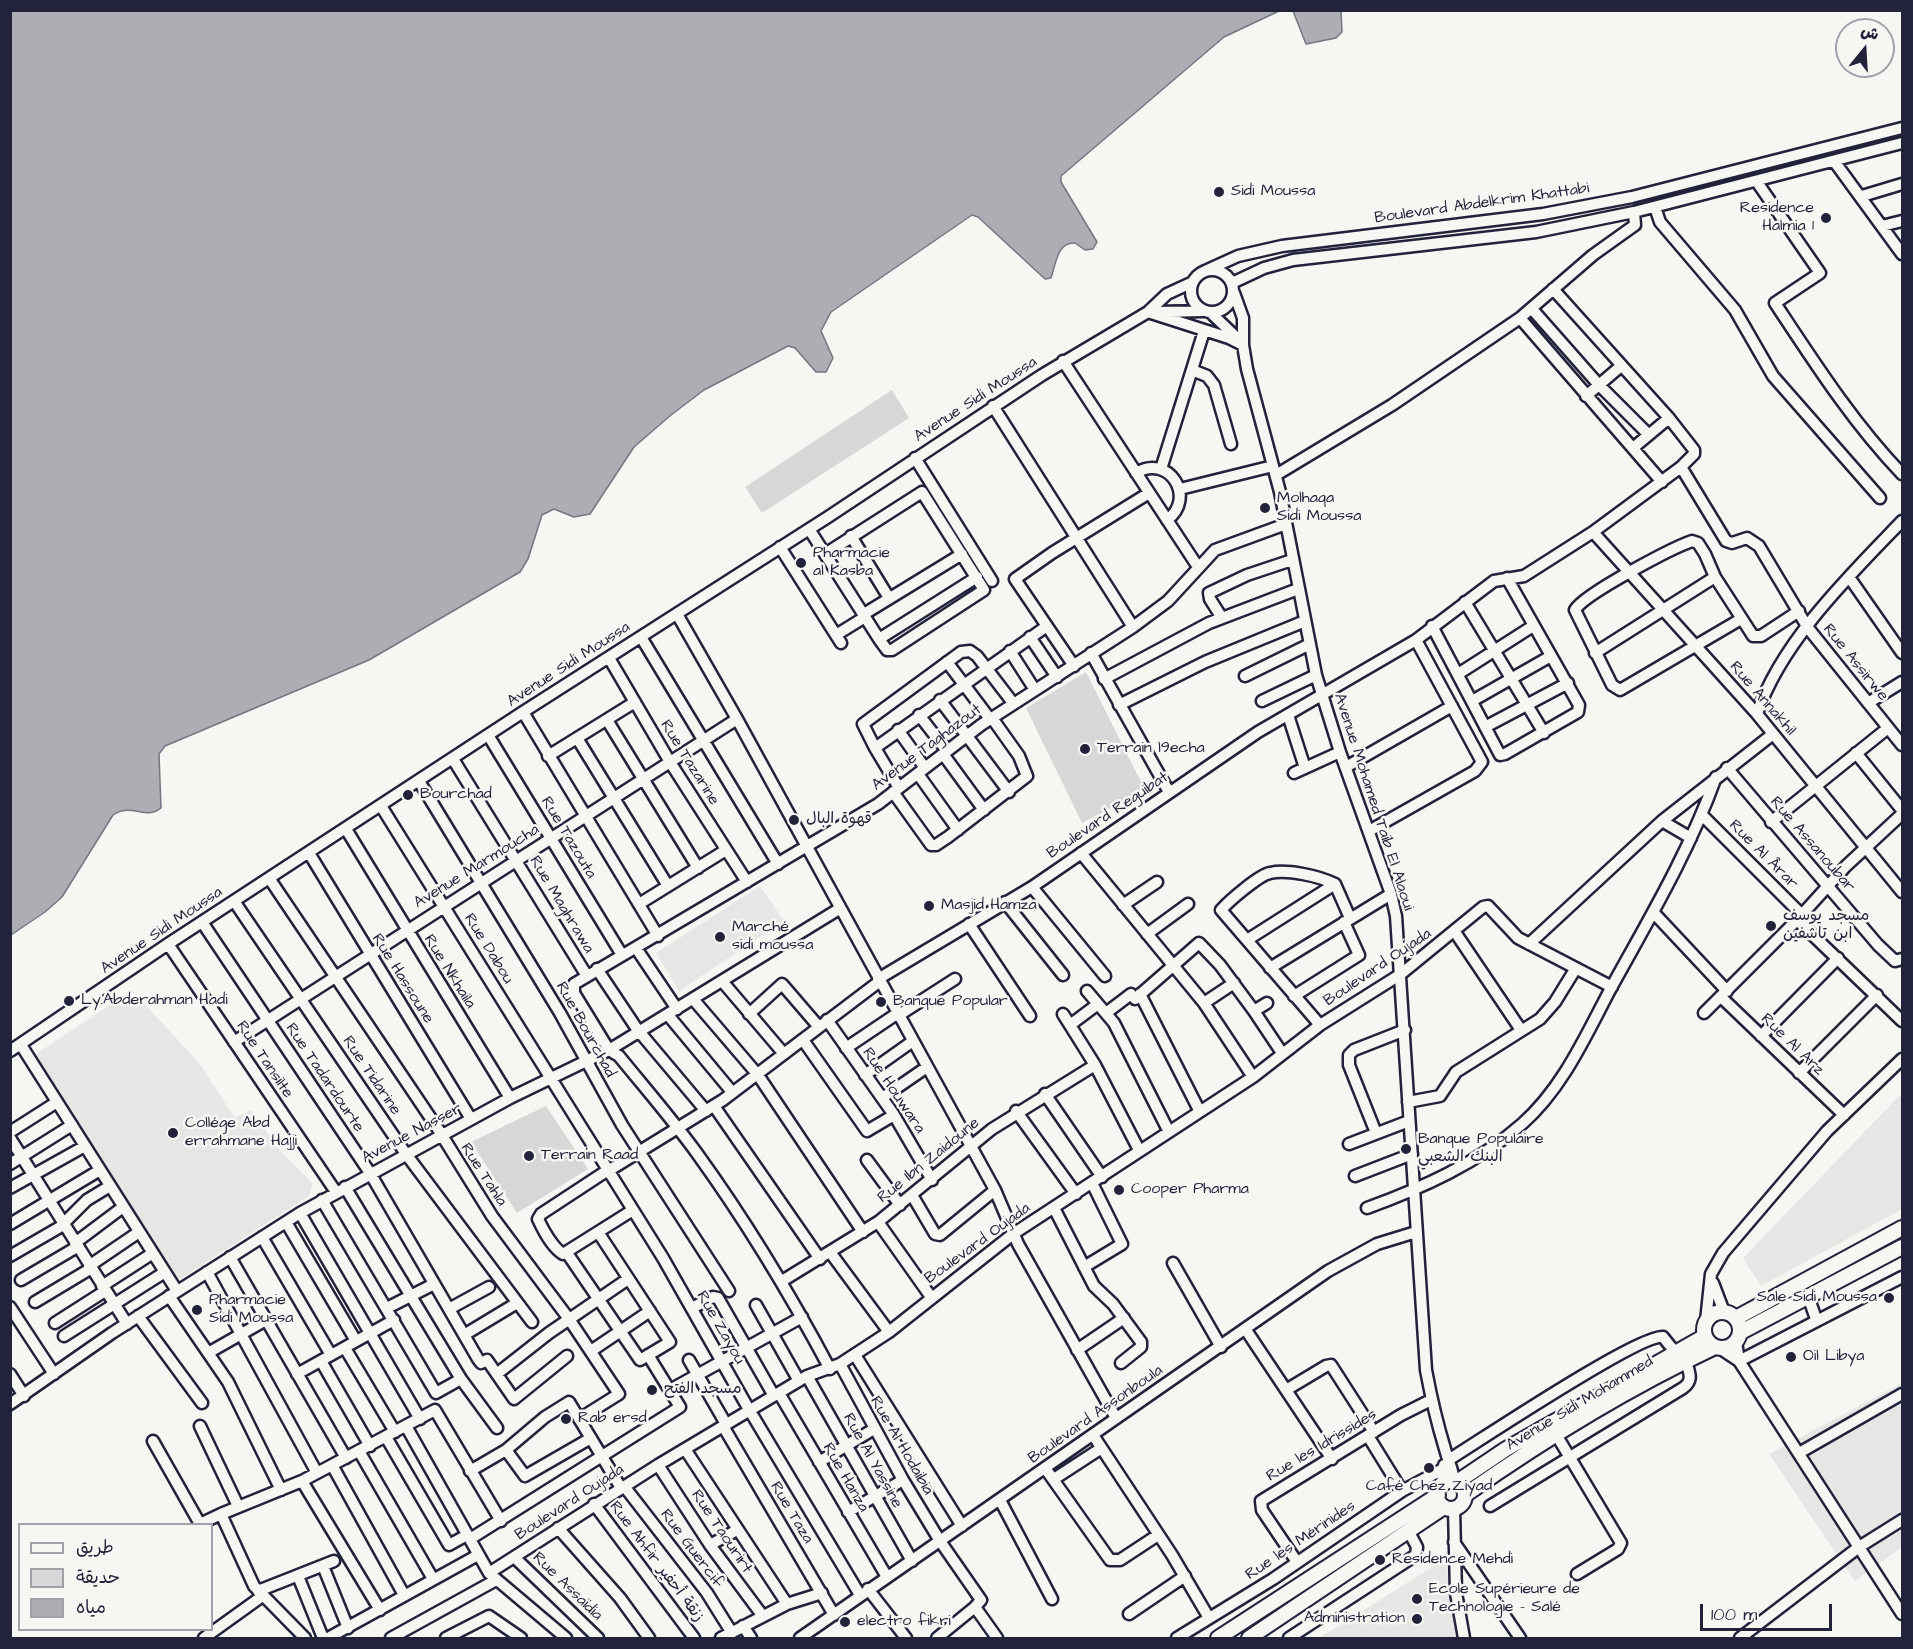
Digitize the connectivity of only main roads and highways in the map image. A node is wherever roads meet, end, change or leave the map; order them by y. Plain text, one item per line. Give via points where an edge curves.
1 (1902, 1228) edge
2 (1902, 1249) edge
3 (1730, 1315) junction
4 (1705, 1336) junction
5 (1738, 1337) junction
6 (1718, 1348) junction
7 (1680, 1357) junction
8 (1451, 1493) junction
9 (1218, 1638) edge
10 (1249, 1638) edge

1 - 3 main road
2 - 5 main road via 1808,1296
3 - 4 main road via 1712,1315 1706,1321
3 - 5 main road
4 - 6 main road
4 - 7 main road, Avenue Sidi Mohammed
5 - 6 main road
6 - 7 main road, Avenue Sidi Mohammed
7 - 8 main road, Avenue Sidi Mohammed via 1557,1436
7 - 8 main road, Avenue Sidi Mohammed via 1506,1449
8 - 9 main road, Avenue Sidi Mohammed
8 - 10 main road, Avenue Sidi Mohammed via 1409,1532

